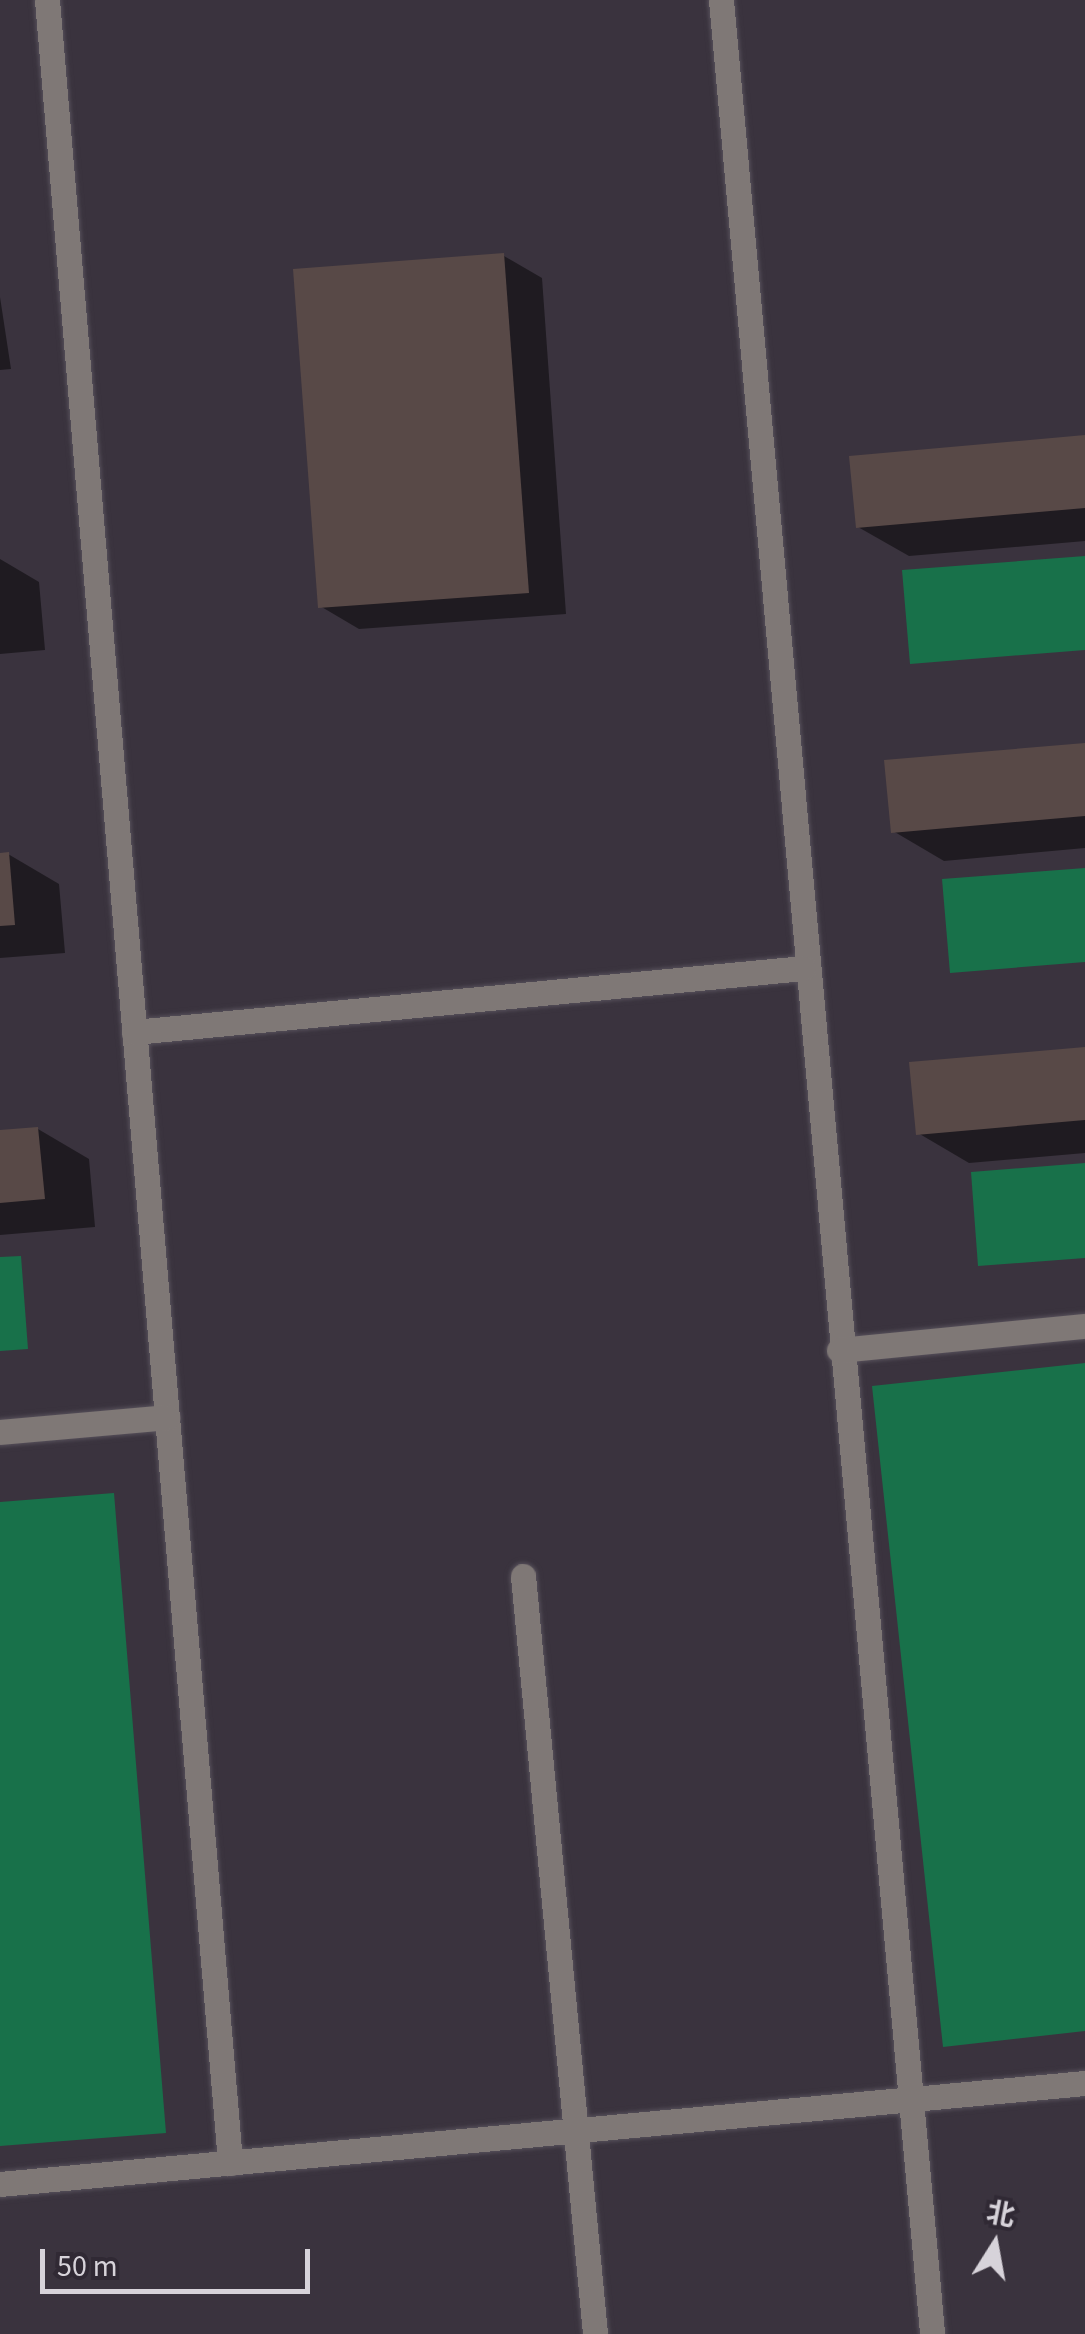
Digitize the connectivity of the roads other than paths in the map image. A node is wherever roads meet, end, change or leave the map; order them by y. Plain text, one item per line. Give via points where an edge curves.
1 (47, 0) edge
2 (721, 0) edge
3 (802, 968) junction
4 (134, 1032) junction
5 (1085, 1326) edge
6 (839, 1350) junction
7 (166, 1417) junction
8 (0, 1432) edge
9 (522, 1576) dead end
10 (1085, 2083) edge
11 (910, 2099) junction
12 (575, 2130) junction
13 (230, 2163) junction
14 (0, 2184) edge
15 (595, 2334) edge
16 (932, 2334) edge

1 - 4 lane
2 - 3 lane
3 - 4 lane
3 - 6 lane
4 - 7 lane
5 - 6 lane
6 - 11 lane
7 - 8 lane
7 - 13 lane
9 - 12 lane
10 - 11 lane
11 - 12 lane
11 - 16 lane
12 - 13 lane
12 - 15 lane
13 - 14 lane

